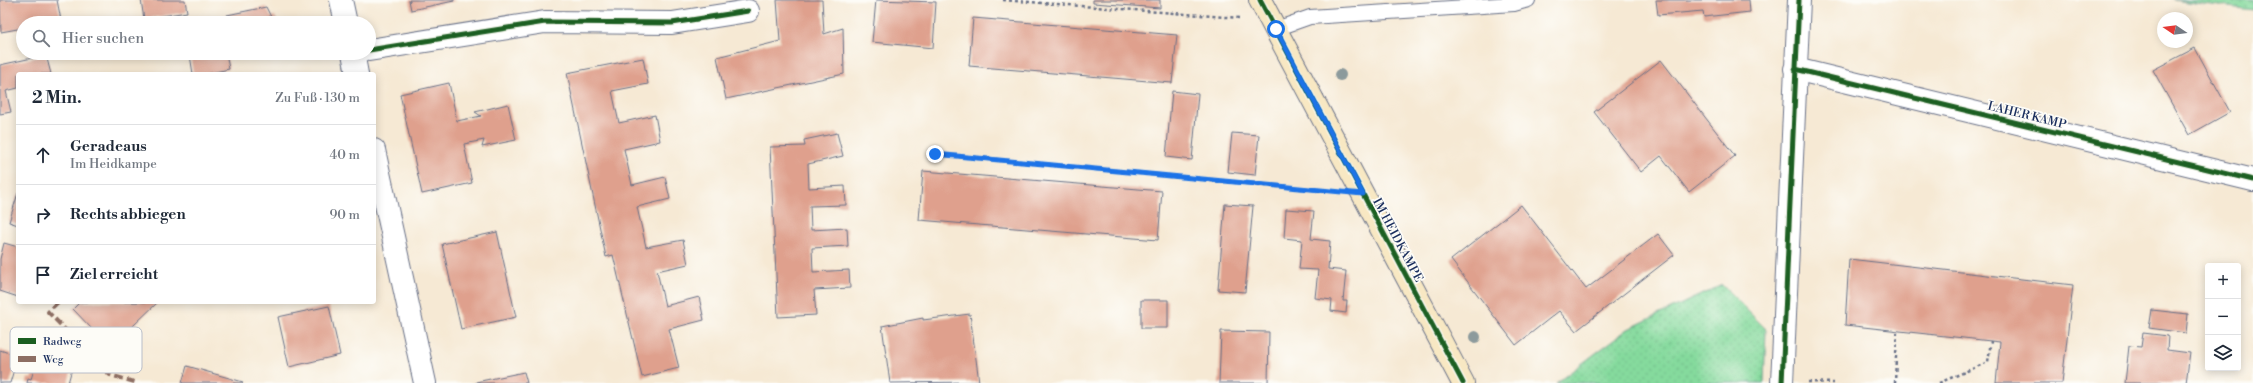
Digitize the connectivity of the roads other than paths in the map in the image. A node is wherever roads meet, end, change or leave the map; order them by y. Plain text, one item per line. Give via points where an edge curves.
1 (341, 0) edge
2 (1260, 0) edge
3 (1528, 0) edge
4 (1799, 0) edge
5 (748, 10) dead end
6 (344, 16) edge
7 (1274, 25) junction
8 (376, 49) edge
9 (354, 60) edge
10 (1795, 69) junction
11 (357, 72) edge
12 (376, 159) edge
13 (2253, 180) edge
14 (425, 383) edge
15 (1463, 383) edge
16 (1782, 383) edge

1 - 6 street
2 - 7 street, IM HEIDKAMPE
3 - 7 lane via 1514,4 1310,17
4 - 10 street
5 - 8 street via 672,23 546,22
7 - 15 street, IM HEIDKAMPE
9 - 11 street
10 - 13 street, LAHER KAMP
10 - 16 street
12 - 14 street

